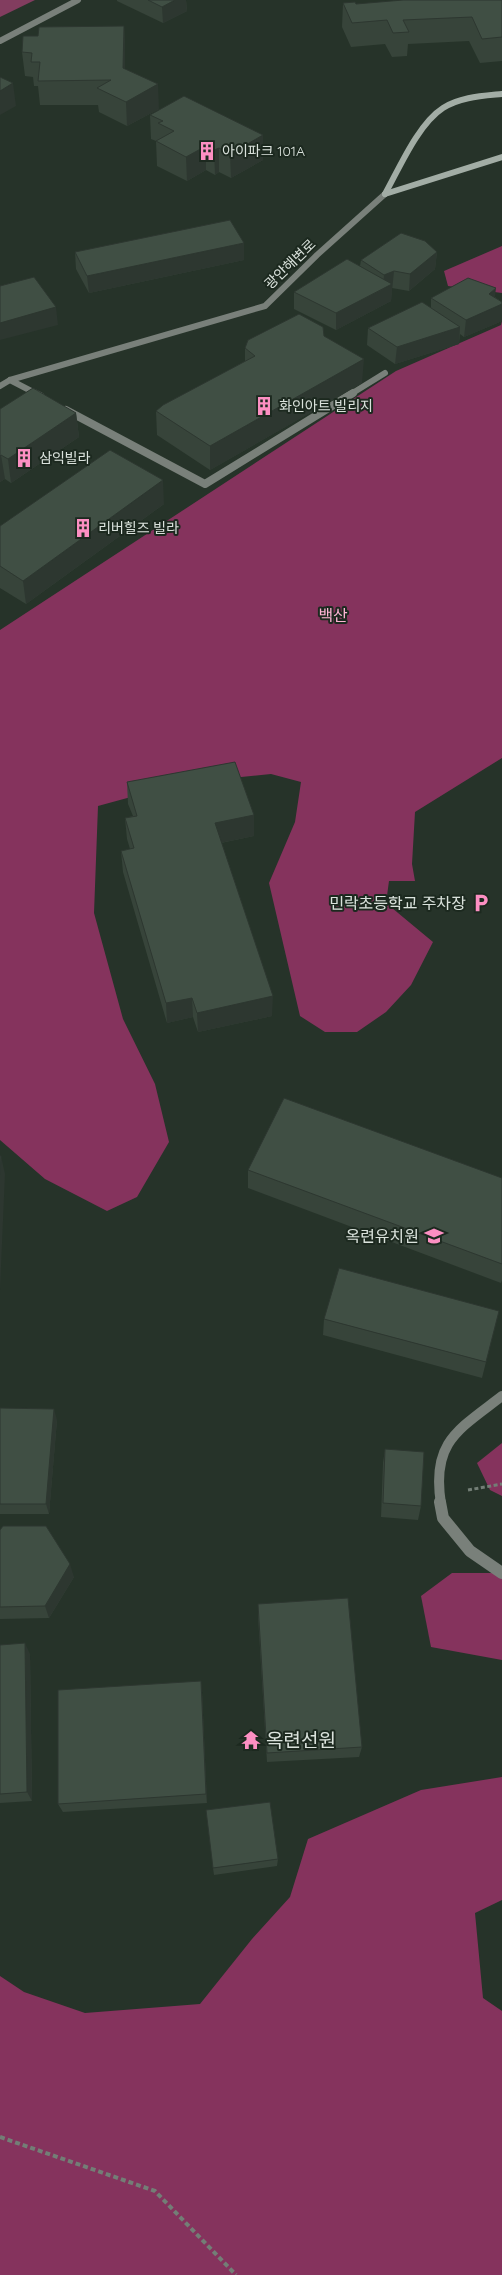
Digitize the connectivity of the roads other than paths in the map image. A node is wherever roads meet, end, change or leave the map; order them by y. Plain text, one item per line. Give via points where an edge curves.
1 (78, 0) edge
2 (0, 41) edge
3 (502, 94) edge
4 (502, 157) edge
5 (386, 194) junction
6 (385, 373) dead end
7 (10, 380) junction
8 (0, 386) edge
9 (44, 398) edge
10 (61, 407) edge
11 (502, 1396) edge
12 (502, 1573) edge

1 - 2 street
3 - 5 main road, 광안해변로 via 442,108 425,127
4 - 5 main road
5 - 7 street, 광안해변로 via 316,255 265,306
6 - 10 street via 206,484
7 - 8 street, 광안해변로
7 - 9 street
11 - 12 street via 455,1433 440,1459 437,1481 443,1518 470,1550

